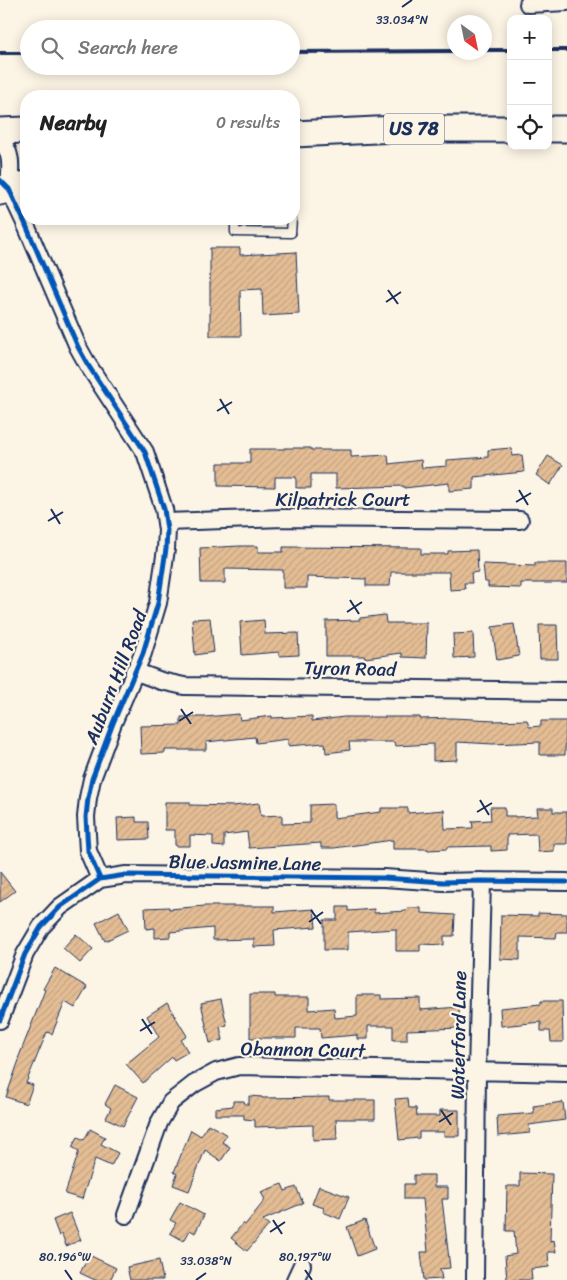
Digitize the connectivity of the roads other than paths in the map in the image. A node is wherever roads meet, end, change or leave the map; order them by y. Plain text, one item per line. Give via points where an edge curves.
1 (567, 2) edge
2 (528, 4) dead end
3 (567, 128) edge
4 (507, 129) edge
5 (552, 129) edge
6 (20, 130) edge
7 (0, 131) edge
8 (300, 134) edge
9 (0, 140) edge
10 (9, 186) edge
11 (20, 211) edge
12 (26, 225) edge
13 (235, 225) edge
14 (292, 225) edge
15 (520, 520) dead end
16 (166, 522) junction
17 (134, 671) junction
18 (567, 691) edge
19 (100, 879) junction
20 (482, 881) junction
21 (567, 882) edge
22 (0, 1020) edge
23 (477, 1072) junction
24 (567, 1073) edge
25 (126, 1215) dead end
26 (475, 1280) edge

1 - 2 street
3 - 5 main road
4 - 8 main road, US 78 via 396,129
6 - 7 main road
9 - 10 street via 9,151
10 - 11 street, Auburn Hill Road
12 - 16 street, Auburn Hill Road via 78,347 146,452
13 - 14 lane via 235,232 291,233
15 - 16 street, Kilpatrick Court via 284,518
16 - 17 street, Auburn Hill Road via 166,549 158,603 143,654
17 - 18 street, Tyron Road via 184,686
17 - 19 street, Auburn Hill Road via 92,779 88,798 88,851
19 - 20 street, Blue Jasmine Lane via 126,875
19 - 22 street, Blue Jasmine Lane via 60,907 41,927 25,954
20 - 21 street, Blue Jasmine Lane
20 - 23 street, Waterford Lane
23 - 24 street, Obannon Court
23 - 25 street, Obannon Court via 239,1066 216,1072 171,1102 159,1123
23 - 26 street, Waterford Lane

